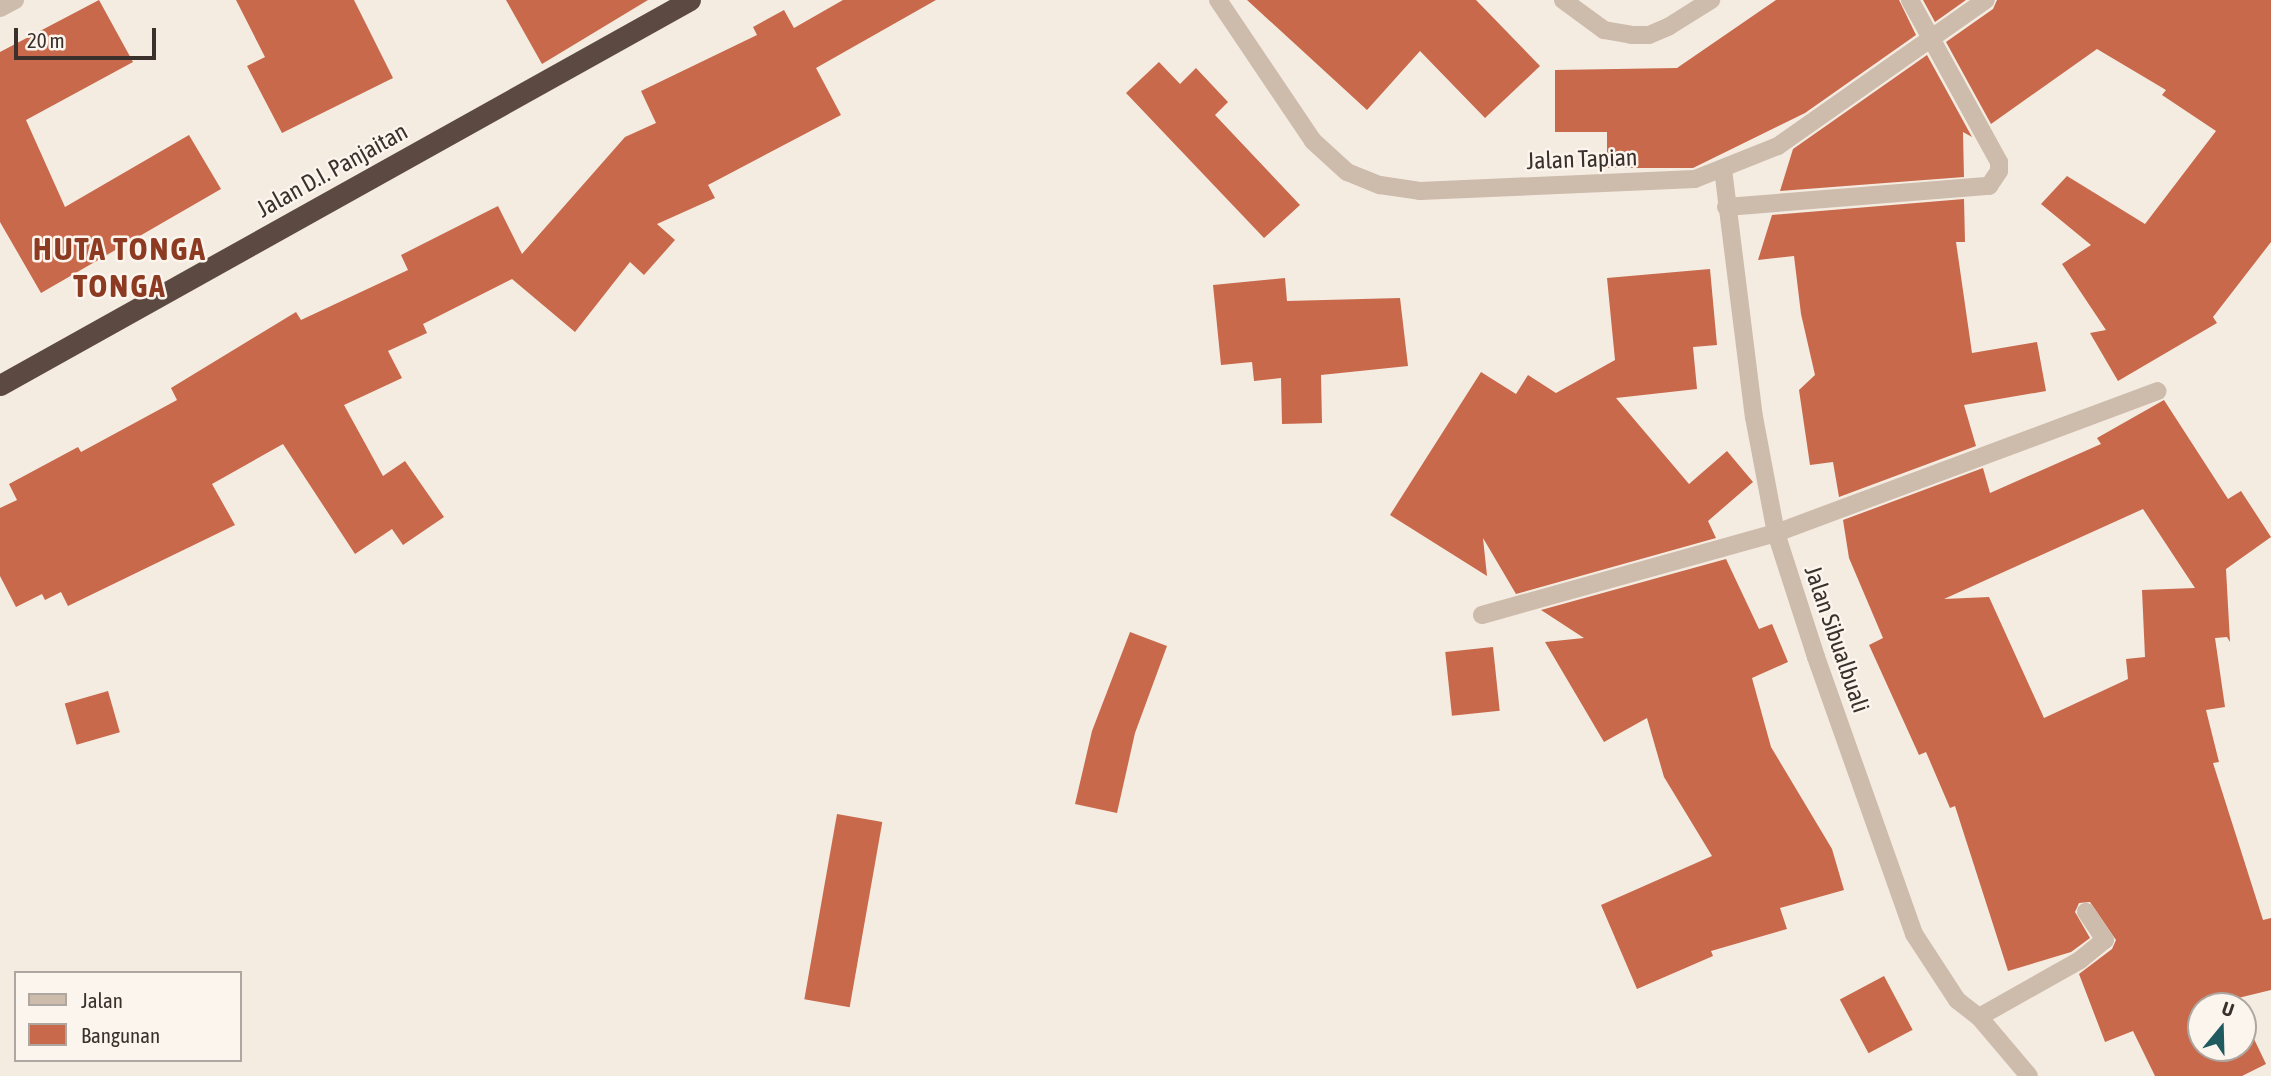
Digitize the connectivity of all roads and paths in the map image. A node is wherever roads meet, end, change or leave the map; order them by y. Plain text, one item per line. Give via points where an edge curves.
1 (15, 0) edge
2 (690, 0) edge
3 (1217, 0) edge
4 (1563, 0) edge
5 (1711, 0) edge
6 (1910, 0) edge
7 (1986, 0) edge
8 (0, 8) edge
9 (1934, 37) junction
10 (1723, 169) junction
11 (1726, 207) junction
12 (0, 385) edge
13 (2157, 391) dead end
14 (1776, 533) junction
15 (1482, 615) dead end
16 (2086, 912) dead end
17 (1979, 1017) junction
18 (2029, 1076) edge

1 - 8 street
2 - 12 highway, Jalan D.I. Panjaitan
3 - 10 street, Jalan Tapian via 1312,141 1347,172 1380,185 1420,191 1695,179
4 - 5 street via 1604,30 1631,35 1649,35 1668,27
6 - 9 street
7 - 9 street, Jalan Tapian
9 - 10 street, Jalan Tapian via 1777,146
9 - 11 street via 1999,162 1989,186
10 - 11 street, Jalan Sibualbuali
11 - 14 street, Jalan Sibualbuali via 1754,417
13 - 14 street
14 - 15 street
14 - 17 street, Jalan Sibualbuali via 1914,934 1957,1000
16 - 17 street via 2105,940 2080,960
17 - 18 street, Jalan Sibualbuali

